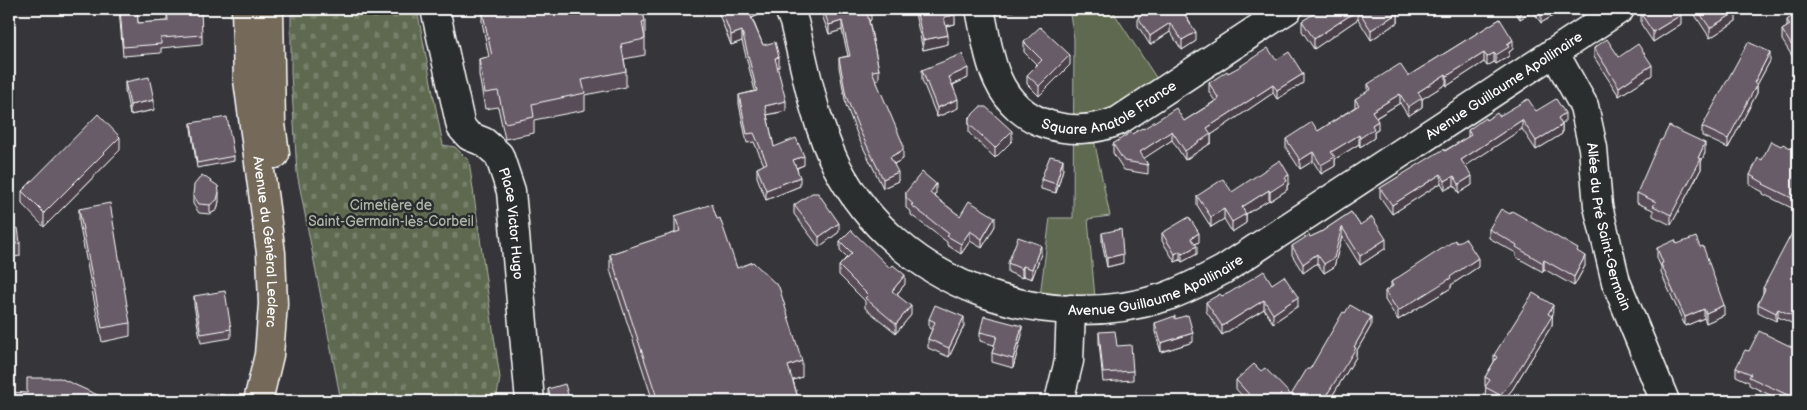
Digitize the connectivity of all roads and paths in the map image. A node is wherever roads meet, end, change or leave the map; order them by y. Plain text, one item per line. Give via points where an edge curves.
1 (246, 9) edge
2 (269, 9) edge
3 (435, 9) edge
4 (789, 9) edge
5 (980, 9) edge
6 (1288, 9) edge
7 (1620, 9) edge
8 (1554, 52) junction
9 (248, 80) junction
10 (287, 253) junction
11 (1071, 309) junction
12 (258, 401) edge
13 (273, 401) edge
14 (530, 401) edge
15 (1059, 401) edge
16 (1665, 401) edge

1 - 9 main road, Avenue du Général Leclerc
2 - 10 main road, Avenue du Général Leclerc via 271,124
3 - 14 street, Place Victor Hugo via 461,127 499,155 511,192
4 - 11 street, Avenue Guillaume Apollinaire via 825,141 851,191 871,217 917,258 947,279 1010,302
5 - 6 street, Square Anatole France via 992,64 1006,94 1016,106 1042,123 1073,130 1118,121
7 - 8 street, Avenue Guillaume Apollinaire
8 - 11 street, Avenue Guillaume Apollinaire via 1223,270 1165,297 1135,305 1101,310
8 - 16 street, Allée du Pré Saint-Germain via 1584,106 1593,148 1598,206 1614,273
9 - 10 main road, Avenue du Général Leclerc via 257,86 271,195
9 - 12 main road, Avenue du Général Leclerc via 271,253 274,304 269,355
10 - 13 main road, Avenue du Général Leclerc via 288,309 284,358
11 - 15 street via 1068,361

